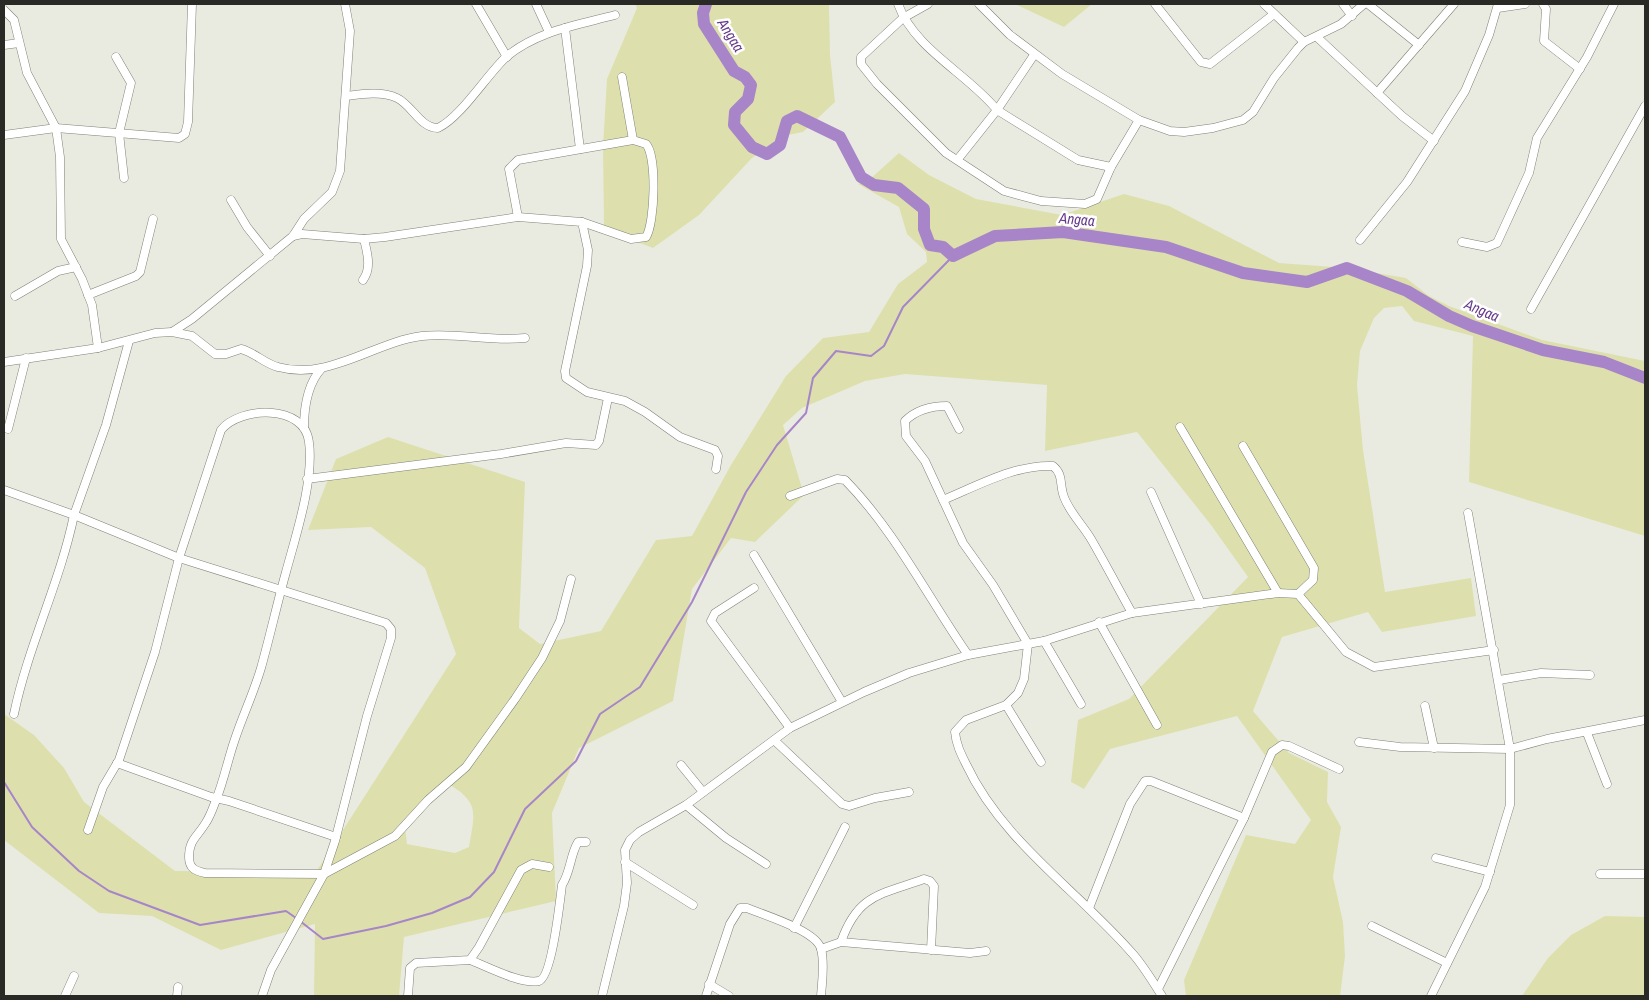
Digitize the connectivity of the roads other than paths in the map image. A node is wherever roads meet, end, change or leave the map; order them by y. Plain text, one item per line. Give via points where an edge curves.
1 (192, 4) edge
2 (345, 4) edge
3 (476, 4) edge
4 (536, 4) edge
5 (898, 4) edge
6 (928, 4) edge
7 (979, 4) edge
8 (1155, 4) edge
9 (1264, 4) edge
10 (1343, 4) edge
11 (1366, 4) edge
12 (1454, 4) edge
13 (1525, 4) edge
14 (1543, 4) edge
15 (1614, 4) edge
16 (1498, 6) edge
17 (4, 10) edge
18 (1274, 14) junction
19 (615, 15) dead end
20 (1352, 16) junction
21 (903, 18) junction
22 (565, 28) junction
23 (549, 32) junction
24 (1318, 38) junction
25 (1304, 42) junction
26 (19, 43) junction
27 (4, 45) edge
28 (1419, 45) junction
29 (1034, 55) junction
30 (116, 57) dead end
31 (507, 57) junction
32 (1580, 69) junction
33 (622, 77) dead end
34 (1376, 93) junction
35 (346, 96) junction
36 (1645, 106) edge
37 (997, 110) junction
38 (1139, 120) junction
39 (56, 128) junction
40 (119, 133) junction
41 (4, 135) edge
42 (633, 140) junction
43 (1434, 141) junction
44 (580, 149) junction
45 (958, 159) junction
46 (1111, 167) junction
47 (124, 178) dead end
48 (231, 200) dead end
49 (518, 217) junction
50 (154, 219) dead end
51 (582, 222) junction
52 (292, 236) junction
53 (364, 239) junction
54 (1360, 240) dead end
55 (1462, 242) dead end
56 (270, 256) junction
57 (76, 266) junction
58 (363, 280) dead end
59 (88, 295) junction
60 (15, 296) dead end
61 (1531, 309) dead end
62 (172, 332) junction
63 (525, 338) dead end
64 (129, 340) junction
65 (98, 348) junction
66 (26, 358) junction
67 (4, 362) edge
68 (322, 368) junction
69 (608, 398) junction
70 (1180, 427) dead end
71 (304, 428) junction
72 (8, 429) dead end
73 (959, 429) dead end
74 (1243, 446) dead end
75 (716, 470) dead end
76 (307, 479) junction
77 (4, 490) edge
78 (1151, 492) dead end
79 (790, 496) dead end
80 (943, 500) junction
81 (1468, 514) dead end
82 (74, 516) junction
83 (754, 556) dead end
84 (179, 558) junction
85 (571, 579) dead end
86 (754, 588) dead end
87 (281, 591) junction
88 (1278, 593) junction
89 (1298, 594) junction
90 (1201, 604) junction
91 (1132, 613) junction
92 (1099, 622) junction
93 (1044, 641) junction
94 (1028, 644) junction
95 (1494, 650) junction
96 (968, 654) junction
97 (1590, 675) dead end
98 (1499, 680) junction
99 (842, 702) junction
100 (1081, 704) dead end
101 (1006, 705) junction
102 (1425, 706) dead end
103 (14, 714) dead end
104 (1645, 720) edge
105 (1158, 724) dead end
106 (790, 728) junction
107 (1588, 732) junction
108 (774, 740) junction
109 (1359, 742) dead end
110 (1434, 748) junction
111 (1510, 749) junction
112 (1040, 762) dead end
113 (117, 763) junction
114 (681, 765) dead end
115 (1339, 769) dead end
116 (1607, 784) dead end
117 (703, 792) junction
118 (908, 792) dead end
119 (216, 799) junction
120 (686, 805) junction
121 (1244, 818) junction
122 (845, 827) dead end
123 (88, 830) dead end
124 (336, 837) junction
125 (586, 842) dead end
126 (1436, 858) dead end
127 (625, 862) junction
128 (766, 864) dead end
129 (548, 866) dead end
130 (1490, 872) junction
131 (324, 874) junction
132 (1600, 874) dead end
133 (1645, 874) edge
134 (693, 905) dead end
135 (1089, 908) junction
136 (1372, 926) dead end
137 (794, 928) junction
138 (840, 942) junction
139 (821, 949) junction
140 (931, 950) junction
141 (986, 950) dead end
142 (470, 960) junction
143 (1447, 963) junction
144 (74, 976) dead end
145 (710, 984) junction
146 (178, 987) dead end
147 (1160, 993) edge
148 (65, 996) edge
149 (177, 996) edge
150 (262, 996) edge
151 (408, 996) edge
152 (602, 996) edge
153 (706, 996) edge
154 (729, 996) edge
155 (821, 996) edge
156 (1430, 996) edge

1 - 40 street via 185,134 179,138
2 - 35 street via 350,31
3 - 31 street
4 - 23 street
5 - 21 street
6 - 21 street
7 - 29 street
8 - 18 street via 1205,64 1210,64
9 - 18 street
10 - 20 street
11 - 20 street
11 - 28 street
12 - 28 street
13 - 16 street
14 - 32 street via 1546,9 1544,41
15 - 32 street
16 - 43 street via 1465,91
17 - 26 street via 14,20
18 - 25 street
19 - 22 street
20 - 24 street
21 - 37 street via 920,39
21 - 45 street via 868,48 861,57 861,64 946,153
22 - 23 street
22 - 44 street
23 - 31 street
24 - 25 street
24 - 34 street
25 - 38 street via 1284,64 1253,112 1238,123 1177,132
26 - 27 street
26 - 39 street via 27,72
28 - 34 street
29 - 37 street
29 - 38 street
30 - 40 street via 131,82
31 - 35 street via 438,128 428,126 397,98 376,94
32 - 55 street via 1538,138 1528,173 1497,243 1487,247
33 - 42 street
34 - 43 street
35 - 52 street via 340,171 335,185
36 - 61 street
37 - 45 street
37 - 46 street via 1078,160
38 - 46 street
39 - 40 street
39 - 41 street
39 - 57 street via 60,157 61,239
40 - 47 street
42 - 44 street
42 - 51 street via 646,144 652,155 651,229 646,237 631,238
43 - 54 street via 1407,182
44 - 49 street via 522,158 512,164 509,169
45 - 46 street via 1004,191 1041,201 1085,204 1097,199
48 - 56 street
49 - 51 street
49 - 53 street
50 - 59 street via 140,272
51 - 69 street via 588,250 587,266 565,370 568,381 587,392
52 - 53 street via 311,234
52 - 56 street
53 - 58 street via 368,264
56 - 62 street
57 - 59 street
57 - 60 street via 58,271
59 - 65 street
62 - 64 street
62 - 68 street via 192,336 215,354 241,349 278,367
63 - 68 street via 422,336
64 - 65 street
64 - 82 street via 106,425
65 - 66 street
66 - 67 street
66 - 72 street
68 - 71 street via 310,390
69 - 75 street via 625,401 680,437 715,450 718,456
69 - 76 street via 596,445 566,443
70 - 88 street
71 - 76 street via 309,442
71 - 84 street via 299,420 287,415 264,413 227,422 221,430
73 - 80 street via 947,406 932,406 905,420 906,436 925,462
74 - 89 street via 1314,568 1313,580
76 - 87 street
77 - 82 street
78 - 90 street
79 - 96 street via 837,479 845,480 892,536
80 - 91 street via 1013,472 1043,465 1054,466 1060,472 1063,496 1090,536
80 - 94 street via 963,543
81 - 95 street
82 - 84 street
82 - 103 street
83 - 99 street
84 - 87 street
84 - 113 street via 155,652
85 - 131 street via 560,621 542,658 466,767 428,800 395,836
86 - 106 street via 715,613 711,621
87 - 119 street via 261,669
87 - 124 street via 386,623 391,629
88 - 89 street
88 - 90 street
89 - 95 street via 1346,652 1374,668
90 - 91 street
91 - 92 street
92 - 93 street
92 - 105 street
93 - 94 street
93 - 100 street
94 - 96 street
94 - 101 street via 1024,679 1018,693
95 - 98 street
96 - 99 street via 909,673
97 - 98 street via 1541,673
98 - 111 street
99 - 106 street
101 - 112 street
101 - 135 street via 966,720 955,732 956,742 972,776 1021,843
102 - 110 street
104 - 107 street
106 - 108 street
107 - 111 street
107 - 116 street
108 - 117 street
108 - 118 street via 842,804 850,806
109 - 110 street via 1400,748
110 - 111 street
111 - 130 street via 1510,805
113 - 119 street
113 - 123 street via 103,787
114 - 117 street
115 - 121 street via 1289,746 1277,748 1272,752
117 - 120 street
119 - 124 street
119 - 131 street via 205,824 192,839 188,856 195,871
120 - 127 street via 630,840 625,850
120 - 128 street via 726,838
121 - 135 street via 1145,781 1130,804
121 - 147 street
122 - 137 street
124 - 131 street
125 - 142 street via 578,842 575,846 569,874 562,885 549,966 543,978 538,981 520,979
126 - 130 street
127 - 134 street
127 - 152 street via 624,906
129 - 142 street via 532,864 521,870
130 - 143 street
131 - 150 street via 271,970
132 - 133 street
135 - 147 street via 1133,954
136 - 143 street
137 - 139 street via 818,941
137 - 145 street via 740,908 730,924
138 - 139 street
138 - 140 street
138 - 140 street via 846,926 861,905 924,879 930,880 934,886
139 - 155 street
140 - 141 street
142 - 151 street via 416,963 410,968
143 - 156 street
144 - 148 street
145 - 153 street
145 - 154 street
146 - 149 street

